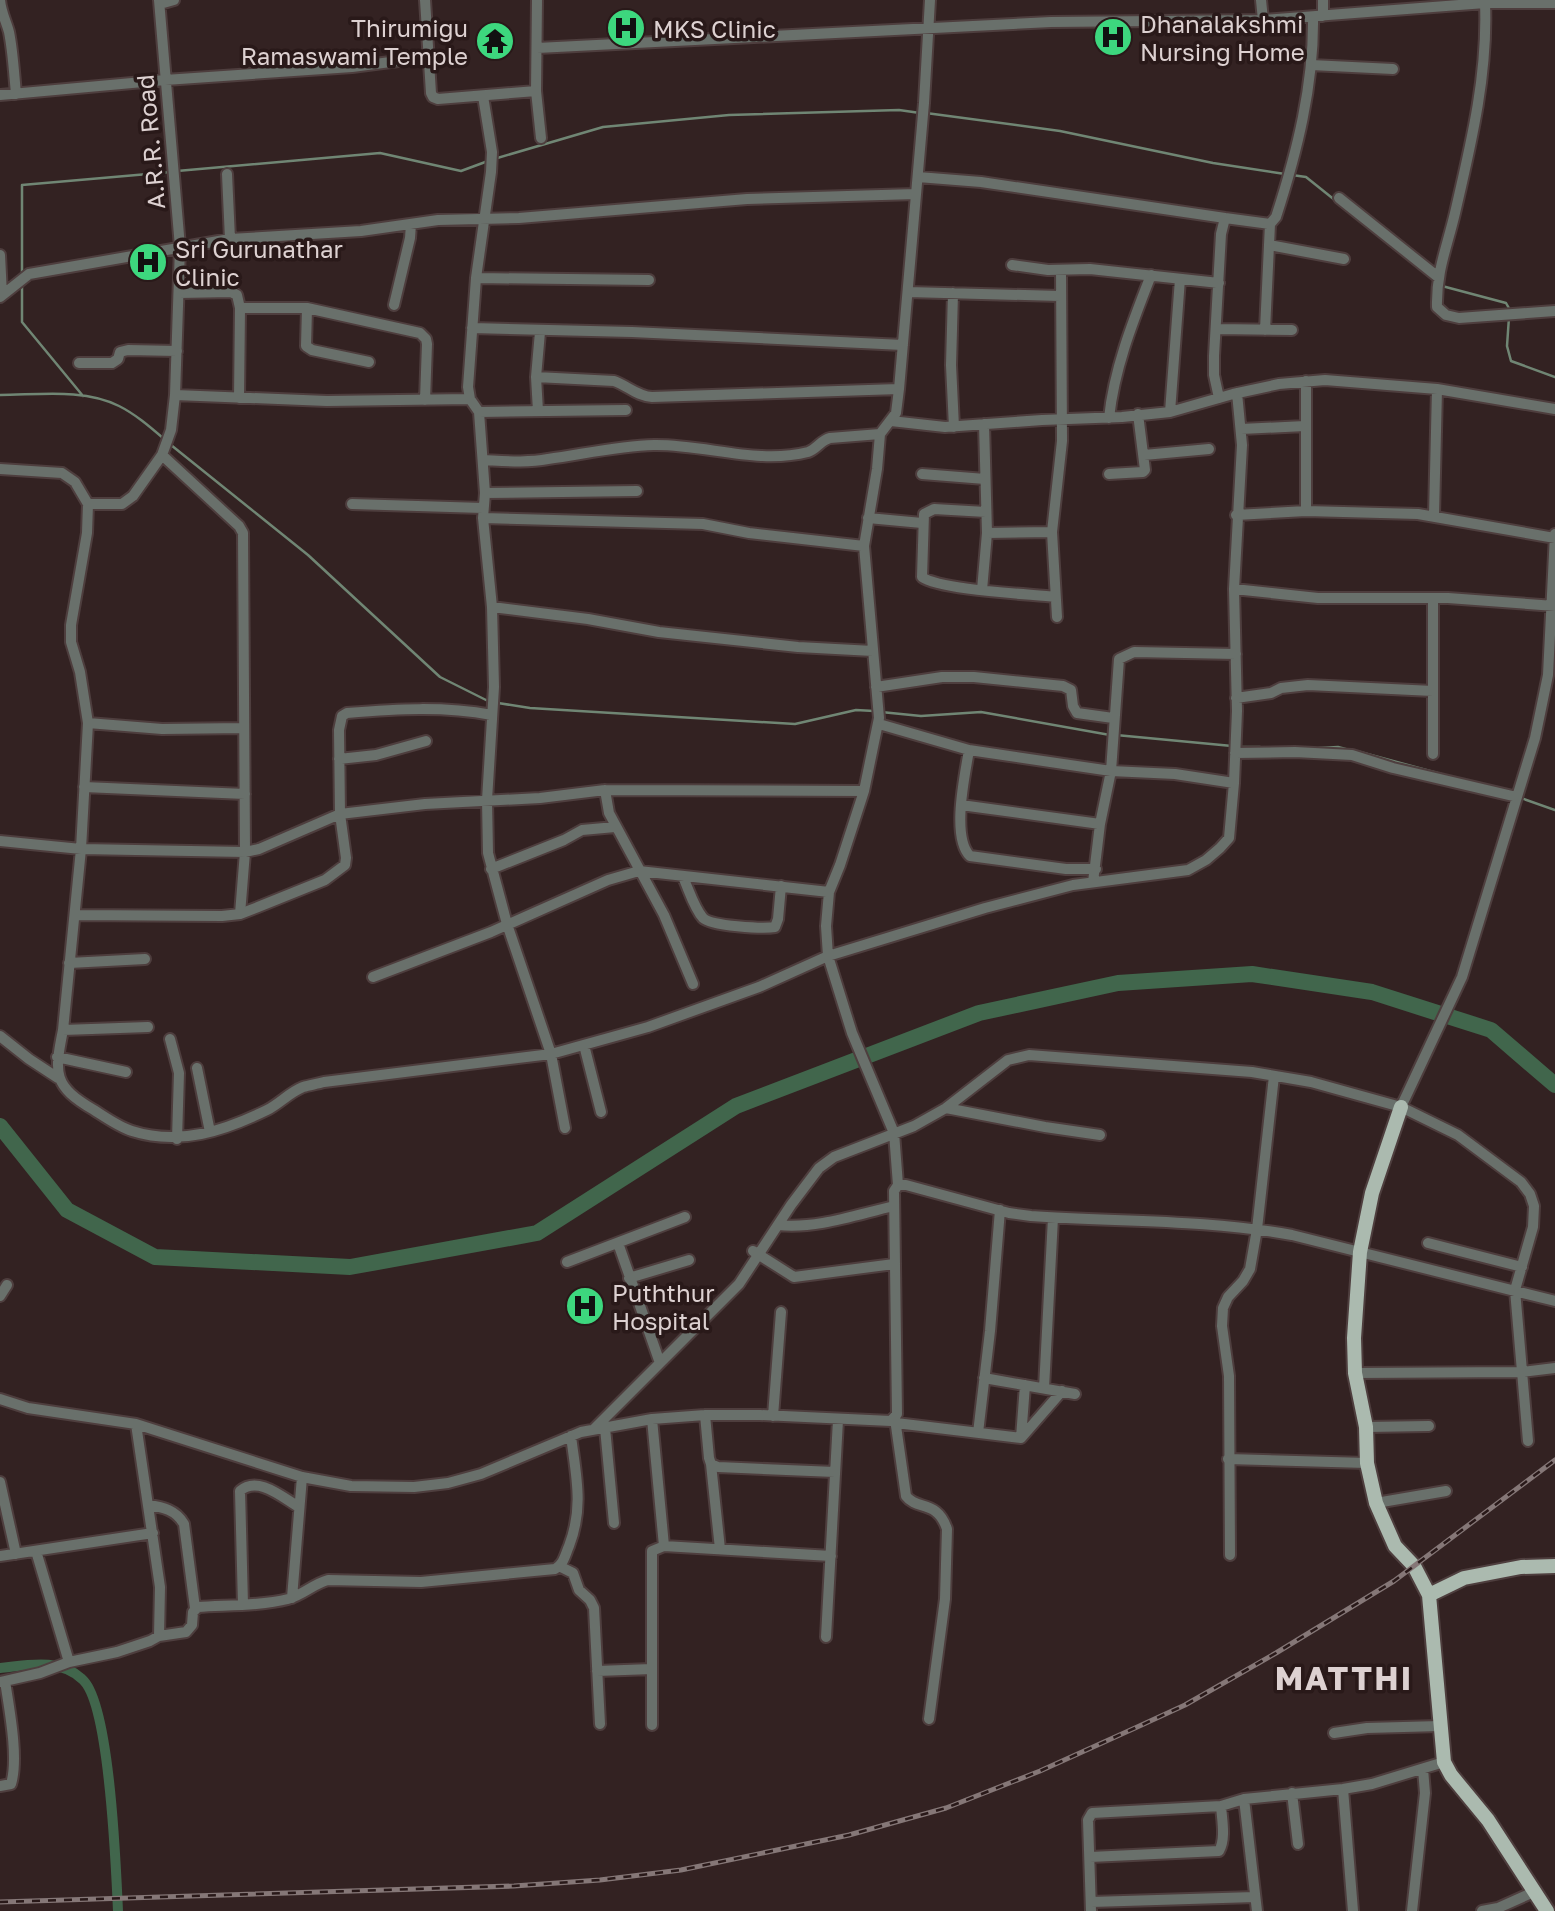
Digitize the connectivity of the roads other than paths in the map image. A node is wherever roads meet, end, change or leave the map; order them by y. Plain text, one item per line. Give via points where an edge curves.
1 (0, 0) edge
2 (174, 0) edge
3 (425, 0) edge
4 (537, 0) edge
5 (930, 0) edge
6 (1261, 0) edge
7 (1322, 0) edge
8 (160, 2) edge
9 (1485, 3) junction
10 (1555, 4) edge
11 (1318, 16) junction
12 (1263, 20) junction
13 (928, 28) junction
14 (537, 48) junction
15 (429, 57) junction
16 (1311, 65) junction
17 (1393, 69) dead end
18 (165, 80) junction
19 (536, 91) junction
20 (16, 94) junction
21 (0, 95) edge
22 (483, 96) junction
23 (541, 138) dead end
24 (227, 174) dead end
25 (918, 177) junction
26 (916, 194) junction
27 (1339, 198) dead end
28 (1225, 218) junction
29 (484, 219) junction
30 (411, 224) junction
31 (1270, 224) junction
32 (230, 239) junction
33 (1269, 245) junction
34 (180, 247) junction
35 (0, 255) edge
36 (1344, 259) dead end
37 (1012, 265) dead end
38 (1061, 270) junction
39 (1438, 273) junction
40 (1151, 275) junction
41 (476, 278) junction
42 (1180, 279) junction
43 (649, 281) dead end
44 (1219, 283) junction
45 (908, 292) junction
46 (179, 293) junction
47 (953, 293) junction
48 (1, 296) edge
49 (1060, 296) junction
50 (394, 305) dead end
51 (240, 308) junction
52 (307, 308) junction
53 (1555, 312) edge
54 (472, 328) junction
55 (1216, 329) junction
56 (1265, 330) junction
57 (1292, 330) dead end
58 (540, 332) junction
59 (903, 345) junction
60 (177, 351) junction
61 (369, 362) dead end
62 (79, 363) dead end
63 (536, 377) junction
64 (1306, 381) junction
65 (899, 389) junction
66 (1437, 389) junction
67 (1237, 393) junction
68 (175, 395) junction
69 (239, 398) junction
70 (1219, 398) junction
71 (470, 399) junction
72 (425, 400) junction
73 (1555, 409) edge
74 (625, 410) dead end
75 (538, 411) junction
76 (479, 412) junction
77 (1170, 412) junction
78 (1138, 414) junction
79 (1109, 418) junction
80 (891, 421) junction
81 (1061, 421) junction
82 (985, 424) junction
83 (1305, 426) junction
84 (954, 427) junction
85 (1241, 429) junction
86 (880, 434) junction
87 (1209, 449) dead end
88 (163, 452) junction
89 (1144, 455) junction
90 (484, 460) junction
91 (0, 469) edge
92 (922, 474) dead end
93 (1109, 474) dead end
94 (985, 479) junction
95 (637, 492) dead end
96 (485, 493) junction
97 (88, 503) junction
98 (352, 504) dead end
99 (1306, 511) junction
100 (986, 512) junction
101 (482, 513) junction
102 (1236, 515) junction
103 (1434, 516) junction
104 (868, 518) junction
105 (922, 523) junction
106 (1052, 532) junction
107 (987, 533) junction
108 (1555, 536) edge
109 (864, 546) junction
110 (1234, 589) junction
111 (982, 590) junction
112 (1055, 597) junction
113 (1433, 598) junction
114 (1553, 606) edge
115 (492, 607) junction
116 (1057, 617) dead end
117 (873, 651) junction
118 (1236, 654) junction
119 (877, 691) junction
120 (1433, 691) junction
121 (1236, 698) junction
122 (493, 712) junction
123 (879, 721) junction
124 (1113, 721) junction
125 (88, 723) junction
126 (244, 728) junction
127 (426, 741) dead end
128 (969, 750) junction
129 (1433, 754) dead end
130 (1235, 755) junction
131 (339, 759) junction
132 (1111, 771) junction
133 (1234, 783) junction
134 (84, 788) junction
135 (605, 790) junction
136 (864, 791) junction
137 (245, 794) junction
138 (487, 800) junction
139 (1515, 802) junction
140 (961, 805) junction
141 (340, 814) junction
142 (1100, 824) junction
143 (615, 827) junction
144 (0, 841) edge
145 (81, 849) junction
146 (245, 852) junction
147 (491, 869) junction
148 (1096, 869) junction
149 (639, 871) junction
150 (683, 877) junction
151 (1093, 882) junction
152 (781, 886) junction
153 (829, 892) junction
154 (240, 914) junction
155 (75, 915) junction
156 (506, 924) junction
157 (828, 956) junction
158 (145, 960) dead end
159 (69, 963) junction
160 (373, 977) dead end
161 (693, 984) dead end
162 (148, 1027) dead end
163 (62, 1030) junction
164 (0, 1036) edge
165 (170, 1039) dead end
166 (584, 1045) junction
167 (551, 1054) junction
168 (57, 1057) junction
169 (197, 1068) dead end
170 (126, 1072) dead end
171 (1274, 1076) junction
172 (58, 1077) junction
173 (1401, 1107) junction
174 (946, 1108) junction
175 (601, 1112) dead end
176 (565, 1128) dead end
177 (210, 1132) junction
178 (894, 1133) junction
179 (1100, 1135) dead end
180 (177, 1139) junction
181 (898, 1185) junction
182 (894, 1206) junction
183 (1000, 1210) junction
184 (684, 1217) dead end
185 (1054, 1218) junction
186 (778, 1224) junction
187 (1257, 1229) junction
188 (618, 1243) junction
189 (1428, 1243) dead end
190 (1360, 1252) junction
191 (756, 1253) junction
192 (689, 1260) dead end
193 (567, 1262) dead end
194 (894, 1264) junction
195 (1522, 1267) junction
196 (629, 1278) junction
197 (7, 1285) dead end
198 (1515, 1290) junction
199 (0, 1296) edge
200 (1555, 1301) edge
201 (780, 1312) dead end
202 (660, 1363) junction
203 (1555, 1368) edge
204 (1522, 1372) junction
205 (1355, 1373) junction
206 (984, 1378) junction
207 (1025, 1385) junction
208 (1044, 1388) junction
209 (1062, 1391) junction
210 (1075, 1394) dead end
211 (0, 1399) edge
212 (705, 1415) junction
213 (774, 1416) junction
214 (652, 1419) junction
215 (838, 1420) junction
216 (895, 1421) junction
217 (136, 1424) junction
218 (1429, 1426) dead end
219 (1366, 1427) junction
220 (599, 1429) junction
221 (978, 1433) junction
222 (571, 1436) junction
223 (1021, 1438) junction
224 (1528, 1441) dead end
225 (1228, 1459) junction
226 (1367, 1463) junction
227 (711, 1464) junction
228 (835, 1472) junction
229 (302, 1477) junction
230 (0, 1482) edge
231 (1446, 1491) dead end
232 (2, 1503) edge
233 (1376, 1503) junction
234 (148, 1505) junction
235 (299, 1507) junction
236 (614, 1523) dead end
237 (153, 1534) junction
238 (664, 1546) junction
239 (720, 1549) junction
240 (36, 1551) junction
241 (16, 1554) junction
242 (1230, 1555) dead end
243 (0, 1556) edge
244 (831, 1556) junction
245 (559, 1566) junction
246 (1555, 1566) edge
247 (1429, 1595) junction
248 (292, 1598) junction
249 (243, 1604) junction
250 (195, 1608) junction
251 (159, 1636) junction
252 (826, 1637) dead end
253 (62, 1665) junction
254 (652, 1669) junction
255 (597, 1671) junction
256 (3, 1681) edge
257 (929, 1719) dead end
258 (600, 1724) dead end
259 (652, 1726) dead end
260 (1440, 1726) junction
261 (1334, 1733) dead end
262 (1444, 1762) junction
263 (1423, 1769) junction
264 (0, 1786) edge
265 (1343, 1789) junction
266 (1292, 1793) junction
267 (1244, 1799) junction
268 (1220, 1806) junction
269 (1298, 1844) dead end
270 (1090, 1857) junction
271 (1536, 1891) junction
272 (1255, 1897) junction
273 (1091, 1906) edge
274 (1257, 1911) edge
275 (1353, 1911) edge
276 (1412, 1911) edge
277 (1482, 1911) edge
278 (1548, 1911) edge

1 - 20 street via 11,43
2 - 8 street
3 - 15 street
4 - 14 street
5 - 13 street
6 - 12 street
7 - 11 street
8 - 18 street, A.R.R. Road
9 - 10 street
9 - 11 street
9 - 39 street via 1486,43 1473,143
11 - 12 street
11 - 16 street
12 - 13 street
13 - 14 street
13 - 25 street
14 - 19 street
15 - 18 street
15 - 22 street via 433,97
16 - 17 street
16 - 31 street via 1286,185
18 - 20 street
18 - 34 street, A.R.R. Road
19 - 22 street
19 - 23 street
20 - 21 street
22 - 29 street via 492,152
24 - 32 street
25 - 26 street
25 - 28 street
26 - 29 street via 747,199
26 - 45 street
27 - 39 street
28 - 31 street
28 - 44 street
29 - 30 street
29 - 41 street
30 - 32 street
30 - 50 street
31 - 33 street
32 - 34 street
33 - 36 street
33 - 56 street
34 - 46 street, A.R.R. Road
34 - 48 street via 29,274
35 - 48 street
37 - 38 street
38 - 40 street via 1090,268
38 - 49 street
39 - 53 street via 1437,307 1446,315
40 - 42 street
40 - 79 street via 1132,323
41 - 43 street
41 - 54 street
42 - 44 street
42 - 77 street
44 - 55 street
45 - 47 street
45 - 59 street
46 - 51 street via 234,293
46 - 60 street, A.R.R. Road
47 - 49 street
47 - 84 street
49 - 81 street
51 - 52 street
51 - 69 street
52 - 61 street via 308,347
52 - 72 street via 424,335
54 - 58 street
54 - 71 street
55 - 56 street
55 - 70 street via 1214,375
56 - 57 street
58 - 59 street
58 - 63 street
59 - 65 street
60 - 62 street via 128,349 112,363
60 - 68 street, A.R.R. Road
63 - 65 street via 614,381 652,397
63 - 75 street
64 - 66 street
64 - 67 street
64 - 83 street
65 - 80 street
66 - 73 street
66 - 103 street
67 - 70 street
67 - 85 street
68 - 69 street
68 - 88 street, A.R.R. Road
69 - 72 street
70 - 77 street
71 - 72 street
71 - 76 street
74 - 75 street
75 - 76 street
76 - 90 street
77 - 78 street
78 - 79 street
78 - 89 street
79 - 81 street
80 - 84 street
80 - 86 street
81 - 82 street
81 - 106 street
82 - 84 street
82 - 94 street
83 - 85 street
83 - 99 street
85 - 102 street
86 - 90 street via 824,439 810,451 782,455 655,445 547,459
86 - 104 street
87 - 89 street
88 - 97 street, A.R.R. Road via 133,496 122,503
88 - 126 street via 243,533
89 - 93 street via 1144,471
90 - 96 street
91 - 97 street via 62,473 75,482
92 - 94 street
94 - 100 street
95 - 96 street
96 - 101 street
97 - 125 street via 71,625
98 - 101 street
99 - 102 street
99 - 103 street
100 - 105 street via 928,510
100 - 107 street
101 - 109 street via 703,524
101 - 115 street
102 - 110 street
103 - 108 street
104 - 105 street
104 - 109 street
105 - 111 street via 922,577
106 - 107 street
106 - 112 street
107 - 111 street
108 - 114 street
109 - 117 street
110 - 113 street via 1318,598
110 - 118 street
111 - 112 street
112 - 116 street
113 - 114 street
113 - 120 street
114 - 139 street via 1548,675
115 - 117 street via 659,632
115 - 122 street
117 - 119 street
118 - 121 street
118 - 124 street via 1125,654 1116,667
119 - 123 street
119 - 124 street via 942,677 1063,685 1071,690 1077,713
120 - 121 street via 1308,685
120 - 129 street
121 - 130 street
122 - 131 street via 428,708 347,713 339,723
122 - 138 street
123 - 128 street
123 - 136 street
124 - 132 street
125 - 126 street via 162,729
125 - 134 street
126 - 137 street
127 - 131 street via 376,755
128 - 132 street
128 - 140 street
130 - 133 street
130 - 139 street via 1352,755
131 - 141 street
132 - 133 street
132 - 142 street
133 - 151 street via 1229,838 1206,860 1188,870
134 - 137 street
134 - 145 street
135 - 136 street
135 - 138 street
135 - 143 street
136 - 153 street
137 - 146 street
138 - 141 street
138 - 147 street
139 - 173 street via 1462,977
140 - 142 street
140 - 148 street via 962,845 971,856
141 - 146 street
141 - 154 street via 346,858 340,871
142 - 148 street
143 - 147 street via 582,830
143 - 149 street
144 - 145 street
145 - 146 street
145 - 155 street
146 - 154 street
147 - 156 street
148 - 151 street
149 - 150 street
149 - 156 street
149 - 161 street via 664,915
150 - 152 street
150 - 152 street via 701,916 717,924 775,927
151 - 157 street via 985,908
152 - 153 street
153 - 157 street
154 - 155 street
155 - 159 street
156 - 160 street
156 - 167 street
157 - 166 street via 759,987
157 - 178 street via 866,1069
158 - 159 street
159 - 163 street
162 - 163 street
163 - 168 street
164 - 172 street
165 - 180 street via 179,1073
166 - 167 street
166 - 175 street
167 - 176 street
167 - 177 street via 324,1082 301,1088 269,1109
168 - 170 street
168 - 172 street
169 - 177 street
171 - 173 street
171 - 174 street via 1029,1055 1008,1060
171 - 187 street
172 - 180 street via 91,1109 130,1131
173 - 190 main road via 1371,1193
173 - 195 street via 1458,1135 1521,1182 1534,1206
174 - 178 street
174 - 179 street
177 - 180 street
178 - 181 street
178 - 186 street via 834,1157 819,1168
181 - 182 street
181 - 183 street
182 - 186 street via 800,1227
182 - 194 street
183 - 185 street
183 - 206 street
184 - 188 street
185 - 187 street
185 - 208 street
186 - 191 street
187 - 190 street
187 - 225 street via 1250,1269 1223,1308 1229,1376
188 - 193 street
188 - 196 street
189 - 195 street
190 - 198 street
190 - 205 main road
191 - 194 street via 794,1277
191 - 202 street via 738,1284
192 - 196 street
194 - 216 street
195 - 198 street
196 - 202 street
197 - 199 street
198 - 200 street
198 - 204 street
201 - 213 street
202 - 220 street
203 - 204 street
204 - 205 street
204 - 224 street
205 - 219 main road
206 - 207 street
206 - 221 street
207 - 208 street
207 - 223 street
208 - 209 street
209 - 210 street
209 - 223 street
211 - 217 street via 28,1408
212 - 213 street
212 - 214 street
212 - 227 street
213 - 215 street
214 - 220 street
214 - 238 street
215 - 216 street
215 - 228 street
216 - 221 street
216 - 257 street via 906,1496 932,1508 947,1529 944,1599
217 - 229 street
217 - 234 street
218 - 219 street
219 - 226 main road
220 - 222 street
220 - 236 street
221 - 223 street
222 - 229 street via 448,1483 351,1486
222 - 245 street via 579,1503 573,1536
225 - 226 street
225 - 242 street
226 - 233 main road
227 - 228 street
227 - 239 street
228 - 244 street
229 - 235 street
230 - 232 street
231 - 233 street
232 - 241 street
233 - 247 main road via 1395,1546 1414,1566
234 - 237 street
234 - 250 street via 172,1511 184,1524
235 - 248 street
235 - 249 street via 266,1488 249,1485 240,1491
237 - 240 street
237 - 251 street
238 - 239 street
238 - 254 street via 652,1551 650,1558
239 - 244 street
240 - 241 street
240 - 253 street
241 - 243 street
244 - 252 street
245 - 248 street via 531,1573 421,1582 328,1580
245 - 255 street via 573,1573 579,1590 592,1603
246 - 247 main road via 1464,1578
247 - 260 main road
248 - 249 street
249 - 250 street
250 - 251 street via 189,1630
251 - 253 street
253 - 256 street
254 - 255 street
254 - 259 street
255 - 258 street
256 - 264 street via 13,1774 11,1784
260 - 261 street
260 - 262 main road
262 - 263 street
262 - 271 main road
263 - 265 street
263 - 276 street
265 - 266 street
265 - 275 street
266 - 267 street
266 - 269 street
267 - 268 street
267 - 272 street
268 - 270 street via 1092,1813 1088,1820
268 - 270 street via 1223,1840 1219,1851
270 - 273 street
271 - 277 street
271 - 278 main road
272 - 273 street
272 - 274 street

